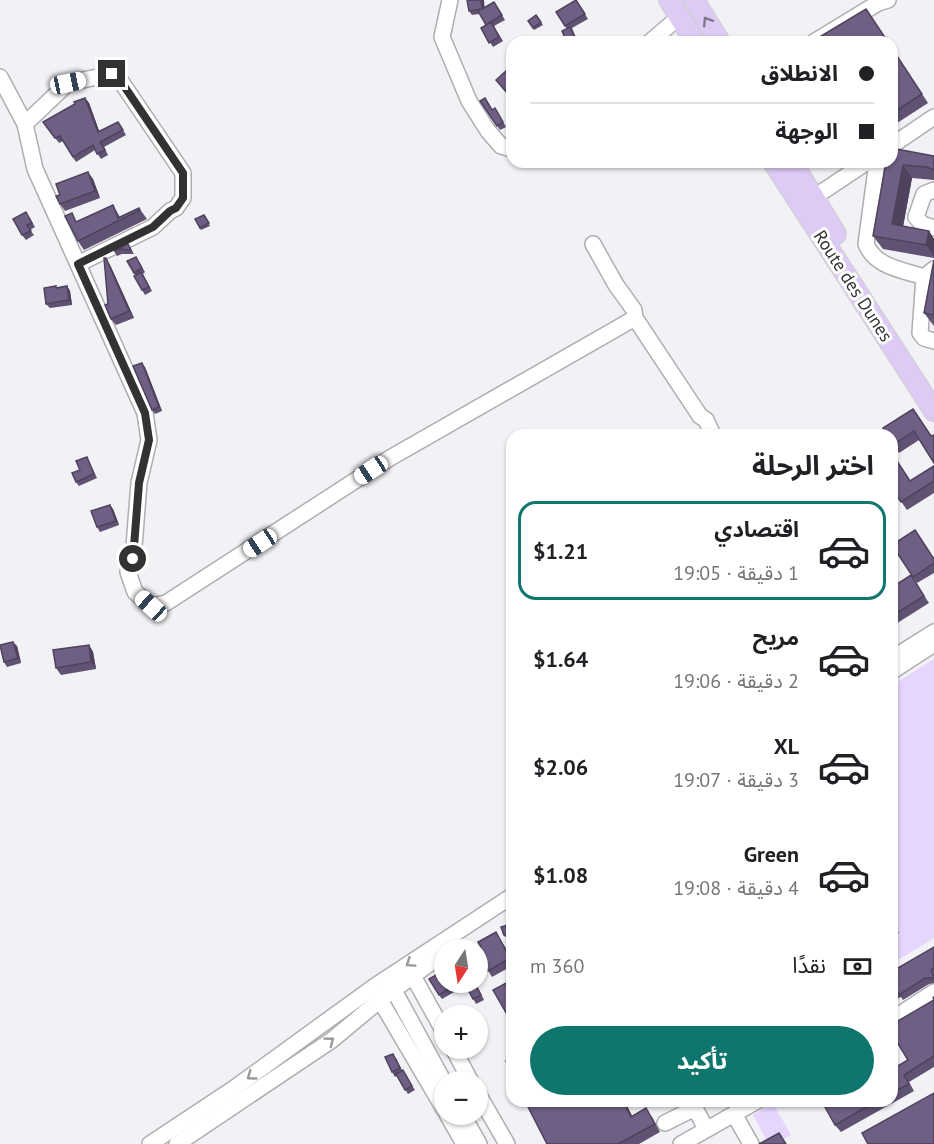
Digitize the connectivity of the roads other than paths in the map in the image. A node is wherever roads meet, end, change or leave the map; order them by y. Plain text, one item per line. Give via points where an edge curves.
1 (450, 0) edge
2 (694, 0) edge
3 (888, 0) edge
4 (674, 8) edge
5 (654, 36) edge
6 (691, 36) edge
7 (716, 36) edge
8 (824, 36) edge
9 (0, 77) edge
10 (934, 117) edge
11 (25, 124) junction
12 (898, 141) edge
13 (506, 147) edge
14 (777, 168) edge
15 (796, 168) edge
16 (858, 168) edge
17 (876, 168) edge
18 (934, 190) edge
19 (813, 198) junction
20 (934, 228) edge
21 (593, 244) dead end
22 (78, 264) junction
23 (929, 273) edge
24 (635, 318) junction
25 (934, 341) edge
26 (934, 388) edge
27 (934, 411) edge
28 (710, 429) edge
29 (934, 632) edge
30 (934, 644) edge
31 (898, 655) edge
32 (898, 667) edge
33 (506, 900) edge
34 (506, 912) edge
35 (466, 939) edge
36 (434, 960) edge
37 (413, 976) junction
38 (390, 984) junction
39 (934, 992) edge
40 (380, 1000) junction
41 (434, 1014) edge
42 (898, 1015) edge
43 (438, 1071) edge
44 (434, 1092) edge
45 (695, 1107) edge
46 (702, 1107) edge
47 (747, 1107) edge
48 (488, 1111) edge
49 (735, 1114) junction
50 (664, 1123) dead end
51 (453, 1125) edge
52 (468, 1125) edge
53 (706, 1129) junction
54 (150, 1144) edge
55 (177, 1144) edge
56 (464, 1144) edge
57 (478, 1144) edge
58 (507, 1144) edge
59 (681, 1144) edge
60 (751, 1144) edge

1 - 13 street via 442,38 469,100 488,131
7 -> 2 main road
3 - 8 street
4 - 5 street
4 - 6 main road
9 - 11 street
10 - 12 street
11 - 22 street via 35,170
11 - 22 street via 68,83 112,74 120,80 183,173 183,198 176,208 153,227
14 - 27 main road, Route des Dunes
15 - 19 main road, Route des Dunes
16 - 19 street
17 - 23 street via 866,244 870,254 879,262
18 - 20 street via 924,194 916,217
19 - 26 main road, Route des Dunes
21 - 24 street via 634,310
22 - 24 street via 145,413 149,440 139,483 133,559 128,572 135,592 151,606 166,603 390,458
23 - 25 street via 920,333
24 - 28 street
29 - 31 street
30 - 32 street
33 -> 38 street
34 - 35 street
36 - 37 street
37 - 38 street
37 - 41 street
38 - 40 street
38 - 43 street
38 -> 54 street
39 - 42 street
40 - 44 street
55 -> 40 street via 332,1040
45 - 50 street
46 - 53 street
47 - 49 street
48 - 58 street
49 - 53 street
49 - 60 street
51 - 56 street
52 - 57 street
53 - 59 street

